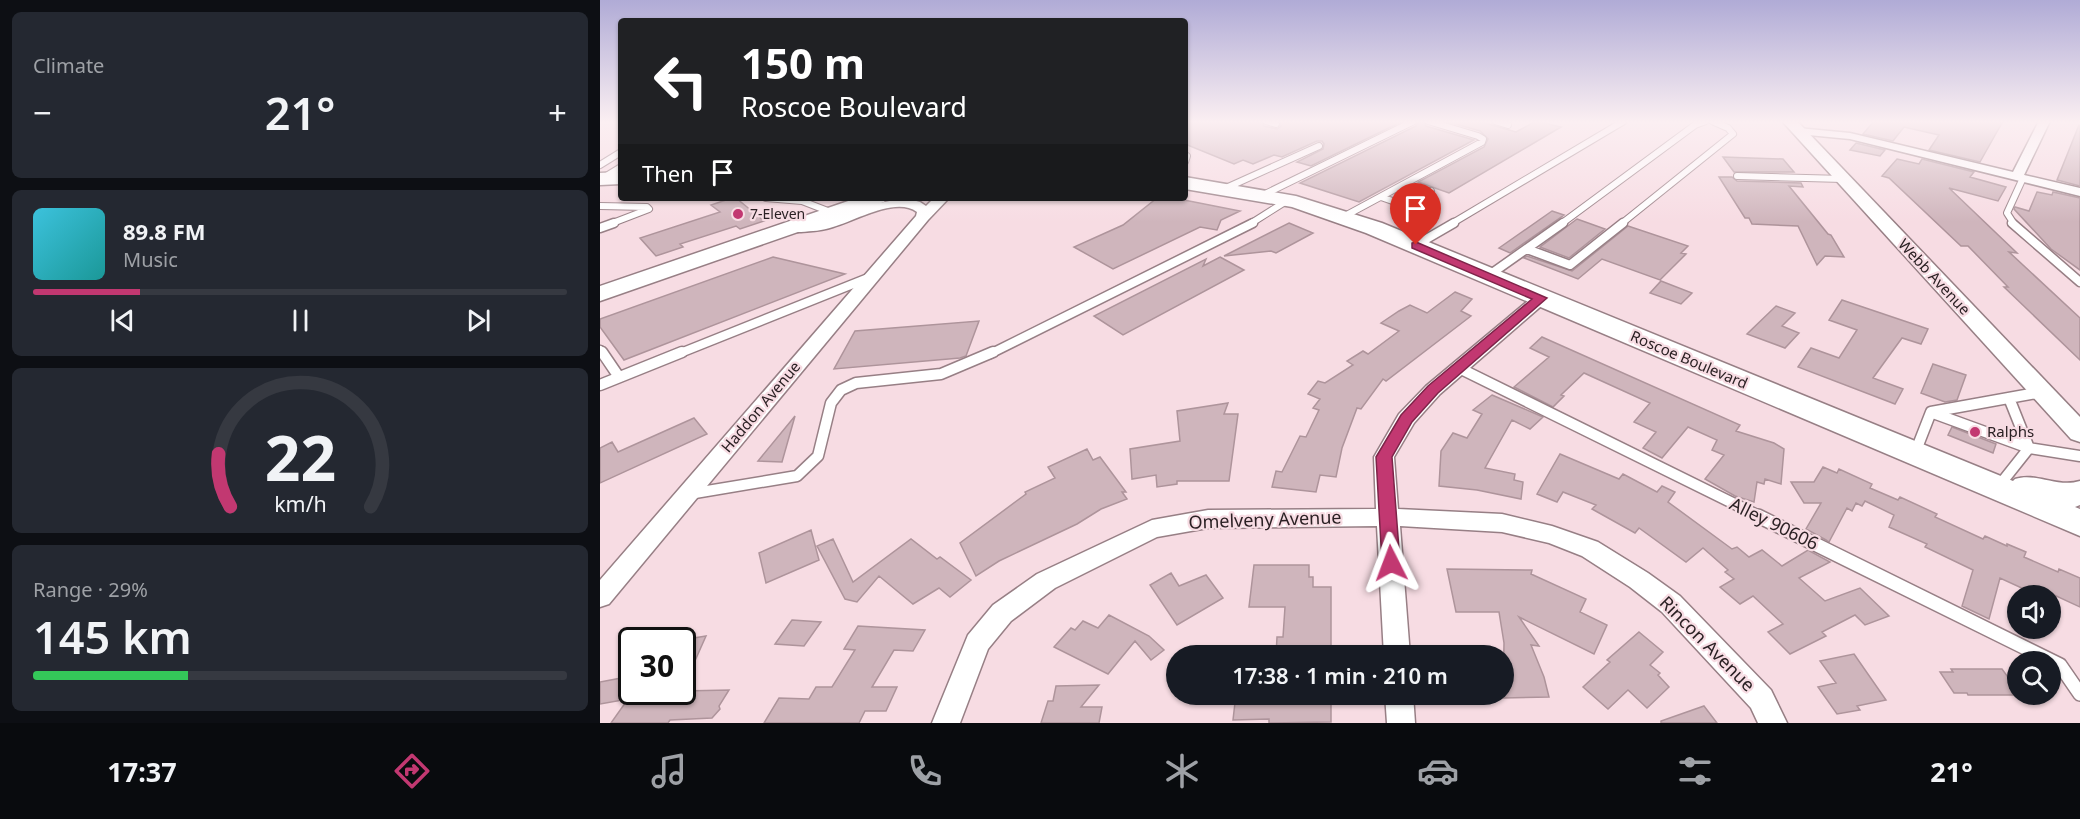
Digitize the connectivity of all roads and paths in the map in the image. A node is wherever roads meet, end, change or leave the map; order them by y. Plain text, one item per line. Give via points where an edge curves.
1 (1300, 155) edge
2 (1345, 155) edge
3 (1459, 155) edge
4 (1567, 155) edge
5 (1655, 155) edge
6 (1707, 155) edge
7 (1823, 155) edge
8 (1928, 155) edge
9 (2030, 155) edge
10 (618, 157) edge
11 (606, 175) edge
12 (1737, 176) dead end
13 (2020, 177) junction
14 (1842, 179) junction
15 (1188, 183) edge
16 (1226, 188) junction
17 (1431, 191) dead end
18 (2080, 192) edge
19 (1263, 195) junction
20 (1381, 197) junction
21 (802, 201) edge
22 (868, 201) edge
23 (939, 201) edge
24 (1292, 201) junction
25 (600, 206) edge
26 (833, 213) junction
27 (923, 217) junction
28 (1343, 217) junction
29 (600, 228) edge
30 (791, 228) junction
31 (1416, 245) junction
32 (1527, 249) junction
33 (873, 276) junction
34 (1488, 276) junction
35 (2080, 282) edge
36 (600, 294) edge
37 (1540, 298) junction
38 (600, 350) edge
39 (1457, 367) junction
40 (619, 377) junction
41 (600, 385) edge
42 (2042, 392) junction
43 (2009, 398) junction
44 (1930, 412) junction
45 (2080, 433) edge
46 (2029, 448) junction
47 (1914, 454) junction
48 (2080, 456) edge
49 (1955, 471) junction
50 (2002, 482) junction
51 (2080, 493) edge
52 (687, 495) junction
53 (1388, 517) junction
54 (2080, 523) edge
55 (600, 597) edge
56 (1396, 645) edge
57 (2080, 694) edge
58 (1400, 705) edge
59 (946, 723) edge
60 (1401, 723) edge
61 (1773, 723) edge

1 - 16 lane
2 - 19 lane
3 - 20 lane
4 - 31 lane
5 - 32 lane
6 - 32 lane via 1570,265
7 - 14 street, Webb Avenue
8 - 13 street
9 - 13 street
10 - 11 lane
12 - 14 lane
13 - 18 street
13 - 35 lane via 2007,213 2010,221
14 - 42 street, Webb Avenue
15 - 16 main road, Roscoe Boulevard
16 - 19 main road, Roscoe Boulevard
17 - 20 lane via 1404,206
19 - 24 main road, Roscoe Boulevard
20 - 28 lane
21 - 26 lane
22 - 26 main road
23 - 27 street, Haddon Avenue
24 - 28 main road, Roscoe Boulevard
24 - 52 lane via 973,362 940,374 856,383 841,390 831,403 818,456 797,476
25 - 29 lane via 650,209
26 - 30 main road
27 - 30 street via 920,207 890,203 827,225
27 - 33 street, Haddon Avenue
28 - 31 main road, Roscoe Boulevard
30 - 36 main road
31 - 34 main road, Roscoe Boulevard
32 - 34 lane
33 - 40 lane
33 - 52 street, Haddon Avenue
34 - 37 main road, Roscoe Boulevard
37 - 39 street
37 - 47 main road, Roscoe Boulevard
38 - 40 lane
39 - 53 street via 1406,419 1384,457
39 - 57 lane, Alley 90606 via 2060,665
40 - 41 lane
42 - 43 lane
42 - 45 street, Webb Avenue
43 - 44 lane
43 - 46 lane
44 - 46 lane
44 - 47 lane
46 - 48 lane
46 - 50 lane
47 - 49 main road, Roscoe Boulevard
49 - 50 main road
49 - 54 main road, Roscoe Boulevard
50 - 51 main road via 2057,494
52 - 55 street, Haddon Avenue
53 - 56 street
53 - 59 street, Omelveny Avenue via 1208,519 1152,529 1046,581 1002,613 977,643
53 - 61 street, Rincon Avenue via 1502,524 1552,535 1590,549 1671,604 1761,699
58 - 60 street

